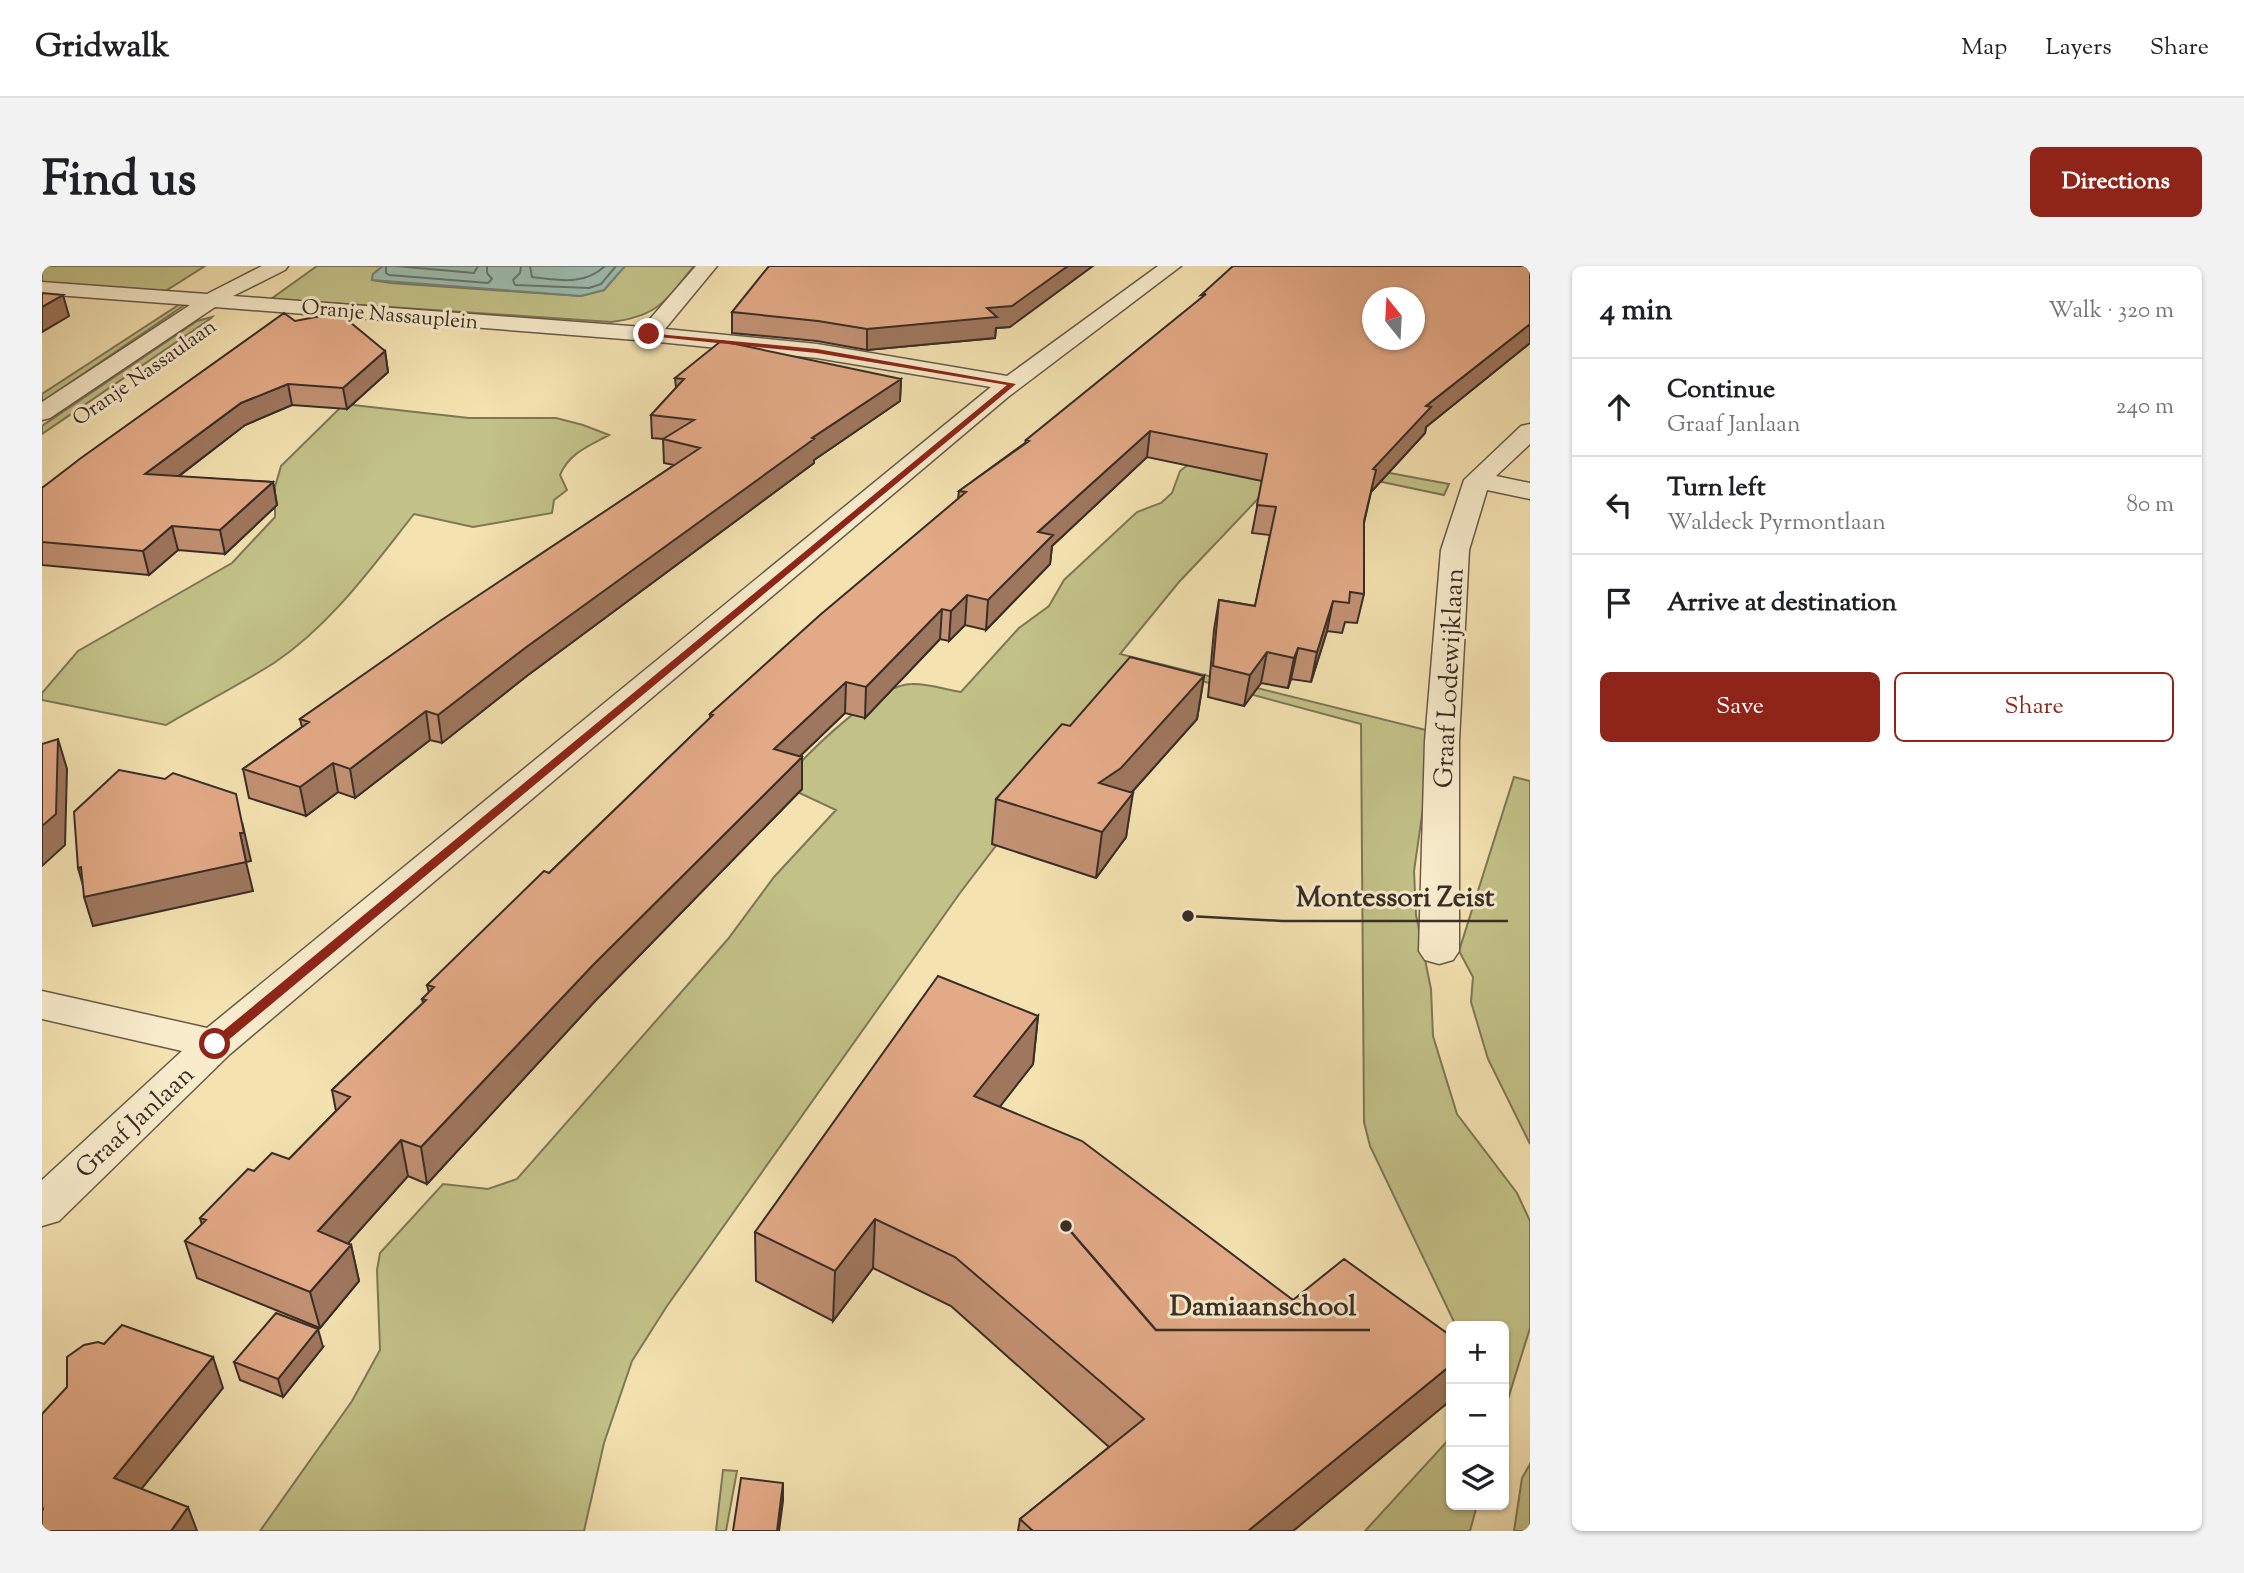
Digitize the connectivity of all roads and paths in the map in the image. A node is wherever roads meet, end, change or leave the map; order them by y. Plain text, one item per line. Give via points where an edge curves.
1 (249, 266) edge
2 (278, 266) edge
3 (708, 266) edge
4 (1171, 266) edge
5 (42, 288) edge
6 (174, 298) junction
7 (216, 298) junction
8 (245, 302) junction
9 (141, 320) dead end
10 (649, 334) junction
11 (166, 357) dead end
12 (1012, 384) junction
13 (42, 413) edge
14 (1530, 431) edge
15 (1477, 480) junction
16 (1530, 491) edge
17 (1438, 951) dead end
18 (42, 1006) edge
19 (215, 1044) junction
20 (42, 1208) edge

1 - 7 street, Oranje Nassaulaan
2 - 7 street, Oranje Nassaulaan
3 - 10 street
4 - 12 street, Graaf Janlaan
5 - 6 street, Oranje Nassauplein
6 - 7 street, Oranje Nassauplein
6 - 9 street, Oranje Nassaulaan
7 - 8 street, Oranje Nassauplein
7 - 13 street, Oranje Nassaulaan
8 - 10 street, Oranje Nassauplein
8 - 11 street, Oranje Nassaulaan
10 - 12 street, Oranje Nassauplein via 817,351
12 - 19 street, Graaf Janlaan
14 - 15 street, Graaf Lodewijklaan
15 - 16 street
15 - 17 street, Graaf Lodewijklaan via 1455,550 1441,741
18 - 19 street
19 - 20 street, Graaf Janlaan

